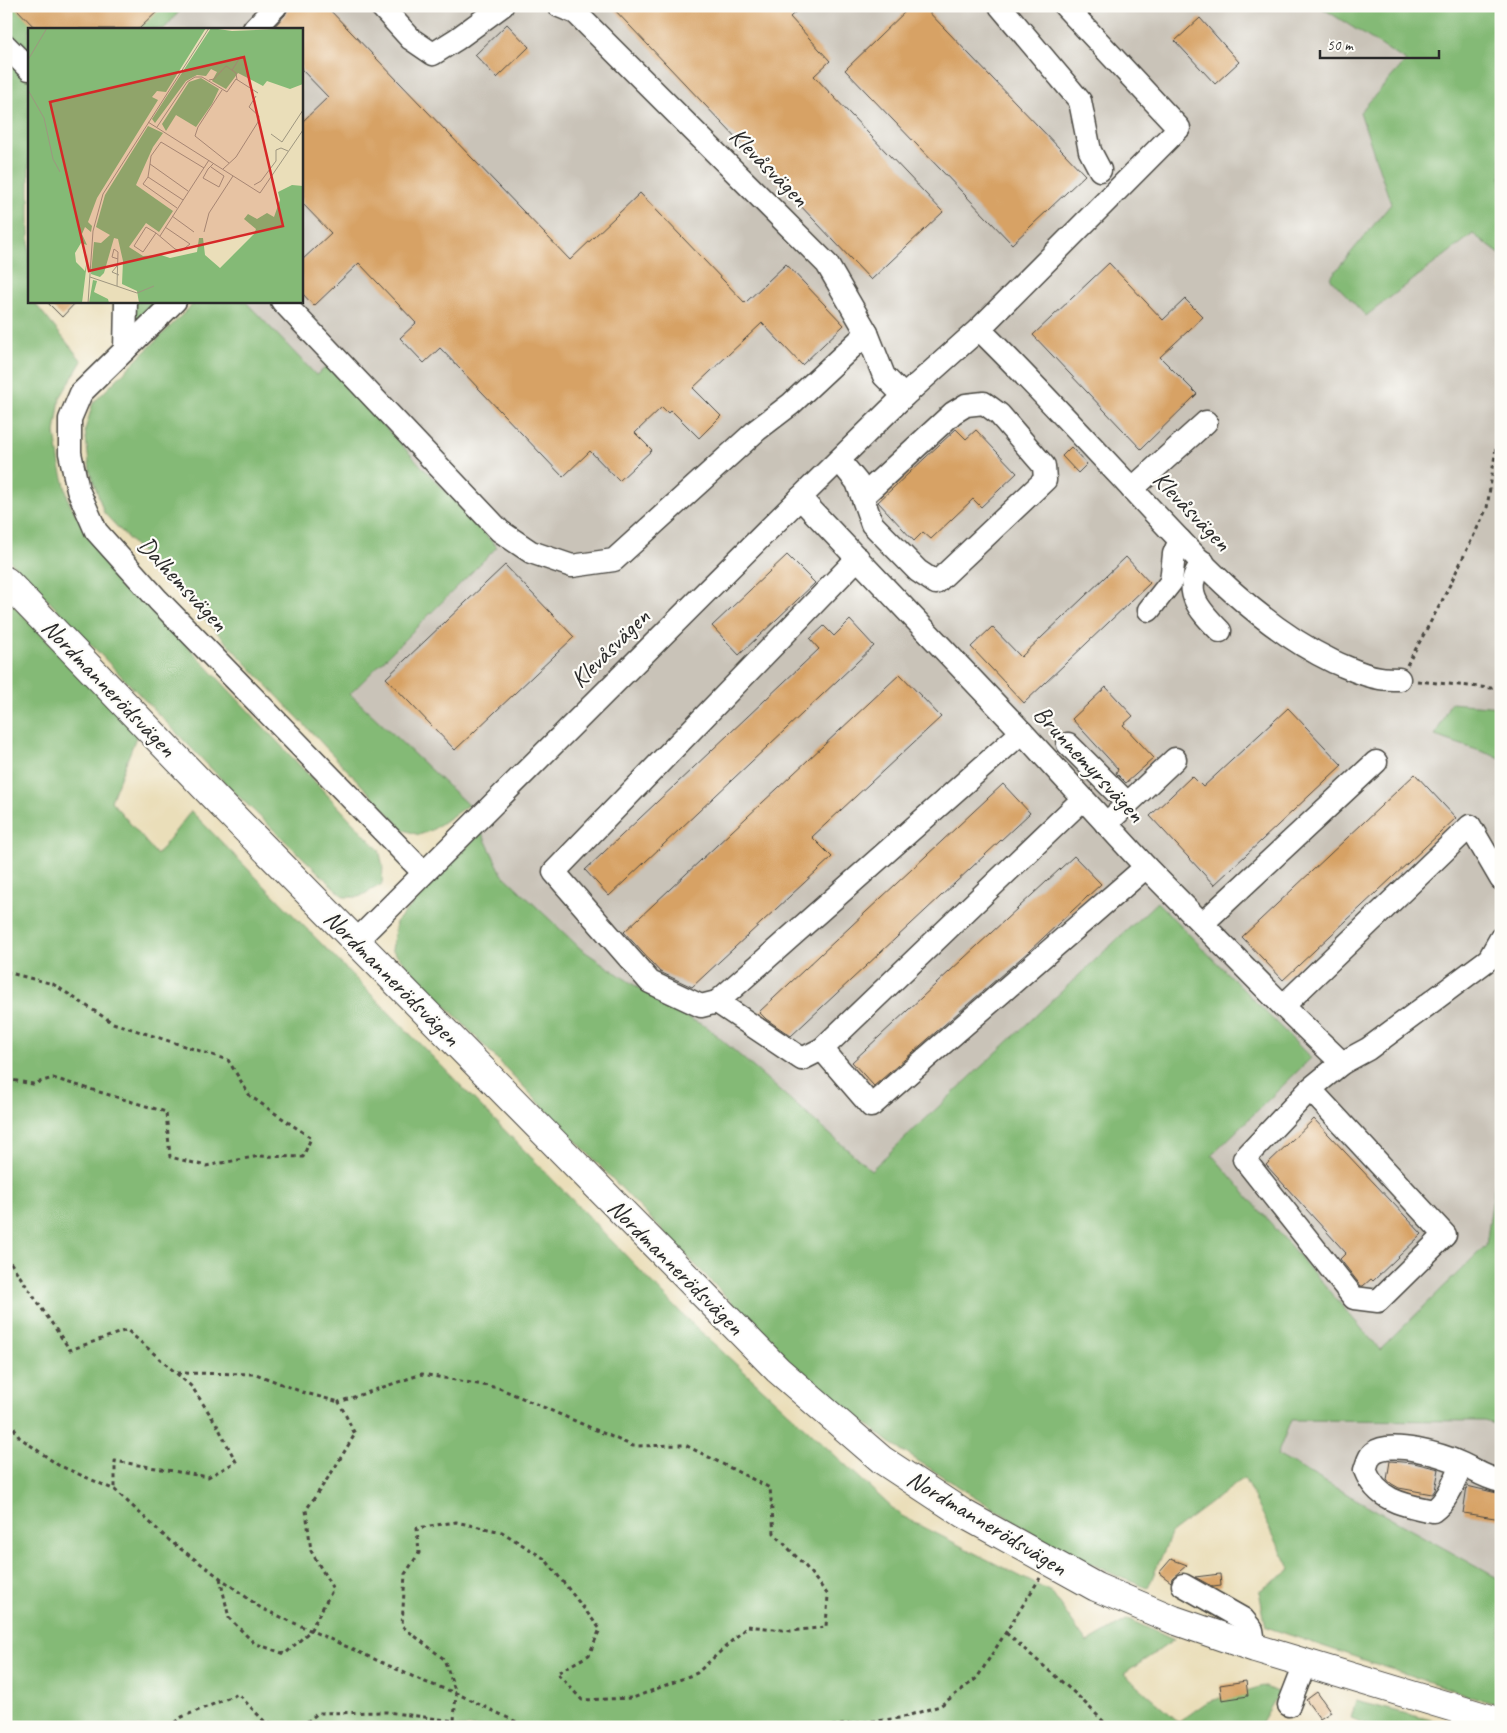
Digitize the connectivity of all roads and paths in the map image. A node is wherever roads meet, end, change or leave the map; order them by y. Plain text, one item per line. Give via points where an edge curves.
1 (276, 6) edge
2 (381, 6) edge
3 (502, 6) edge
4 (559, 6) edge
5 (1000, 6) edge
6 (1066, 6) edge
7 (255, 28) edge
8 (6, 46) edge
9 (28, 68) edge
10 (1100, 170) dead end
11 (126, 302) edge
12 (174, 302) edge
13 (283, 302) edge
14 (979, 329) junction
15 (867, 333) junction
16 (125, 350) junction
17 (904, 396) junction
18 (1501, 414) edge
19 (1206, 422) dead end
20 (839, 460) junction
21 (1132, 489) junction
22 (863, 496) junction
23 (800, 498) junction
24 (1180, 540) junction
25 (858, 558) junction
26 (1203, 562) junction
27 (6, 581) edge
28 (1150, 610) dead end
29 (1220, 631) dead end
30 (1399, 679) junction
31 (1501, 689) edge
32 (1022, 732) junction
33 (1068, 744) dead end
34 (1175, 759) dead end
35 (1376, 762) dead end
36 (1083, 799) junction
37 (1127, 803) junction
38 (1106, 824) junction
39 (1146, 867) junction
40 (423, 872) junction
41 (1501, 879) edge
42 (1203, 923) junction
43 (1501, 938) edge
44 (356, 942) junction
45 (6, 972) edge
46 (717, 1002) junction
47 (1282, 1006) junction
48 (822, 1050) junction
49 (1342, 1063) junction
50 (6, 1079) edge
51 (1310, 1089) junction
52 (6, 1256) edge
53 (176, 1373) junction
54 (339, 1402) junction
55 (6, 1414) edge
56 (1462, 1464) dead end
57 (1501, 1481) edge
58 (115, 1490) junction
59 (1048, 1561) junction
60 (220, 1578) junction
61 (1183, 1586) dead end
62 (310, 1631) junction
63 (1006, 1634) junction
64 (1255, 1648) junction
65 (1305, 1664) junction
66 (456, 1692) junction
67 (1289, 1705) dead end
68 (1501, 1722) edge
69 (168, 1727) edge
70 (297, 1727) edge
71 (301, 1727) edge
72 (527, 1727) edge
73 (824, 1727) edge
74 (1109, 1727) edge

1 - 7 street
2 - 3 street via 411,39 432,54
4 - 15 street, Klevåsvägen via 576,13 827,264
5 - 10 street via 1080,100 1090,150
6 - 14 street, Klevåsvägen via 1179,128
8 - 9 street
11 - 16 street
12 - 16 street, Dalhemsvägen
13 - 15 street via 500,531 531,552 572,566 614,560
14 - 17 street, Klevåsvägen
14 - 21 street, Klevåsvägen
15 - 17 street, Klevåsvägen via 884,376
16 - 40 street, Dalhemsvägen via 82,393 70,418 70,453 78,490 96,530 158,600
17 - 20 street, Klevåsvägen
18 - 30 path via 1488,508
19 - 21 street
20 - 22 street via 857,482
20 - 23 street, Klevåsvägen
21 - 24 street, Klevåsvägen
22 - 22 street via 966,405 984,403 999,414 1044,466 1045,480 936,582 918,571 872,524
23 - 25 street, Brunnemyrsvägen
23 - 40 street, Klevåsvägen
24 - 26 street, Klevåsvägen
24 - 28 street via 1174,554 1171,582
25 - 32 street, Brunnemyrsvägen
25 - 46 street via 554,872 650,982 701,1006
26 - 29 street via 1196,570 1193,594 1201,612
26 - 30 street, Klevåsvägen via 1246,603 1311,650 1358,673
27 - 44 main road, Nordmannerödsvägen
30 - 31 path
32 - 36 street, Brunnemyrsvägen
32 - 46 street
33 - 37 street
34 - 37 street
35 - 42 street
36 - 38 street, Brunnemyrsvägen
36 - 48 street
37 - 38 street
38 - 39 street, Brunnemyrsvägen
39 - 42 street, Brunnemyrsvägen
39 - 48 street via 871,1106
40 - 44 street, Klevåsvägen
41 - 47 street via 1470,826
42 - 47 street, Brunnemyrsvägen
43 - 49 street via 1489,959 1368,1050
44 - 59 main road, Nordmannerödsvägen via 778,1370 882,1460 964,1514
45 - 50 path via 53,984 113,1023 228,1060 250,1096 311,1138 303,1157 259,1156 206,1166 170,1157 166,1112 53,1078 33,1084
46 - 48 street via 802,1059
47 - 49 street, Brunnemyrsvägen
49 - 51 street
51 - 51 street via 1244,1159 1354,1298 1378,1301 1445,1235
52 - 53 path via 70,1350 127,1330
53 - 54 path via 256,1374
53 - 58 path via 192,1387 236,1462 208,1477 115,1461
54 - 62 path via 354,1434 306,1510 310,1551 333,1589
54 - 66 path via 422,1374 499,1388 633,1446 685,1445 770,1488 774,1534 828,1595 826,1627 791,1631 748,1626 697,1673 633,1698 582,1700 557,1673 589,1655 600,1629 545,1559 502,1532 456,1522 417,1528 419,1553 405,1574 402,1626 444,1659
55 - 58 path via 19,1437 58,1465
56 - 57 street via 1484,1477
58 - 60 path via 170,1541
59 - 63 path
59 - 64 main road, Nordmannerödsvägen via 1096,1587
60 - 62 path via 261,1608
60 - 62 path via 229,1618 254,1643 285,1654
61 - 64 street via 1243,1619 1252,1630
62 - 66 path via 425,1682
63 - 73 path via 978,1678 940,1706 900,1718
63 - 74 path
64 - 65 main road, Nordmannerödsvägen
65 - 67 street
65 - 68 main road, Nordmannerödsvägen
66 - 71 path via 454,1721 387,1712 318,1713
66 - 72 path
69 - 70 path via 182,1717 238,1694 265,1722

